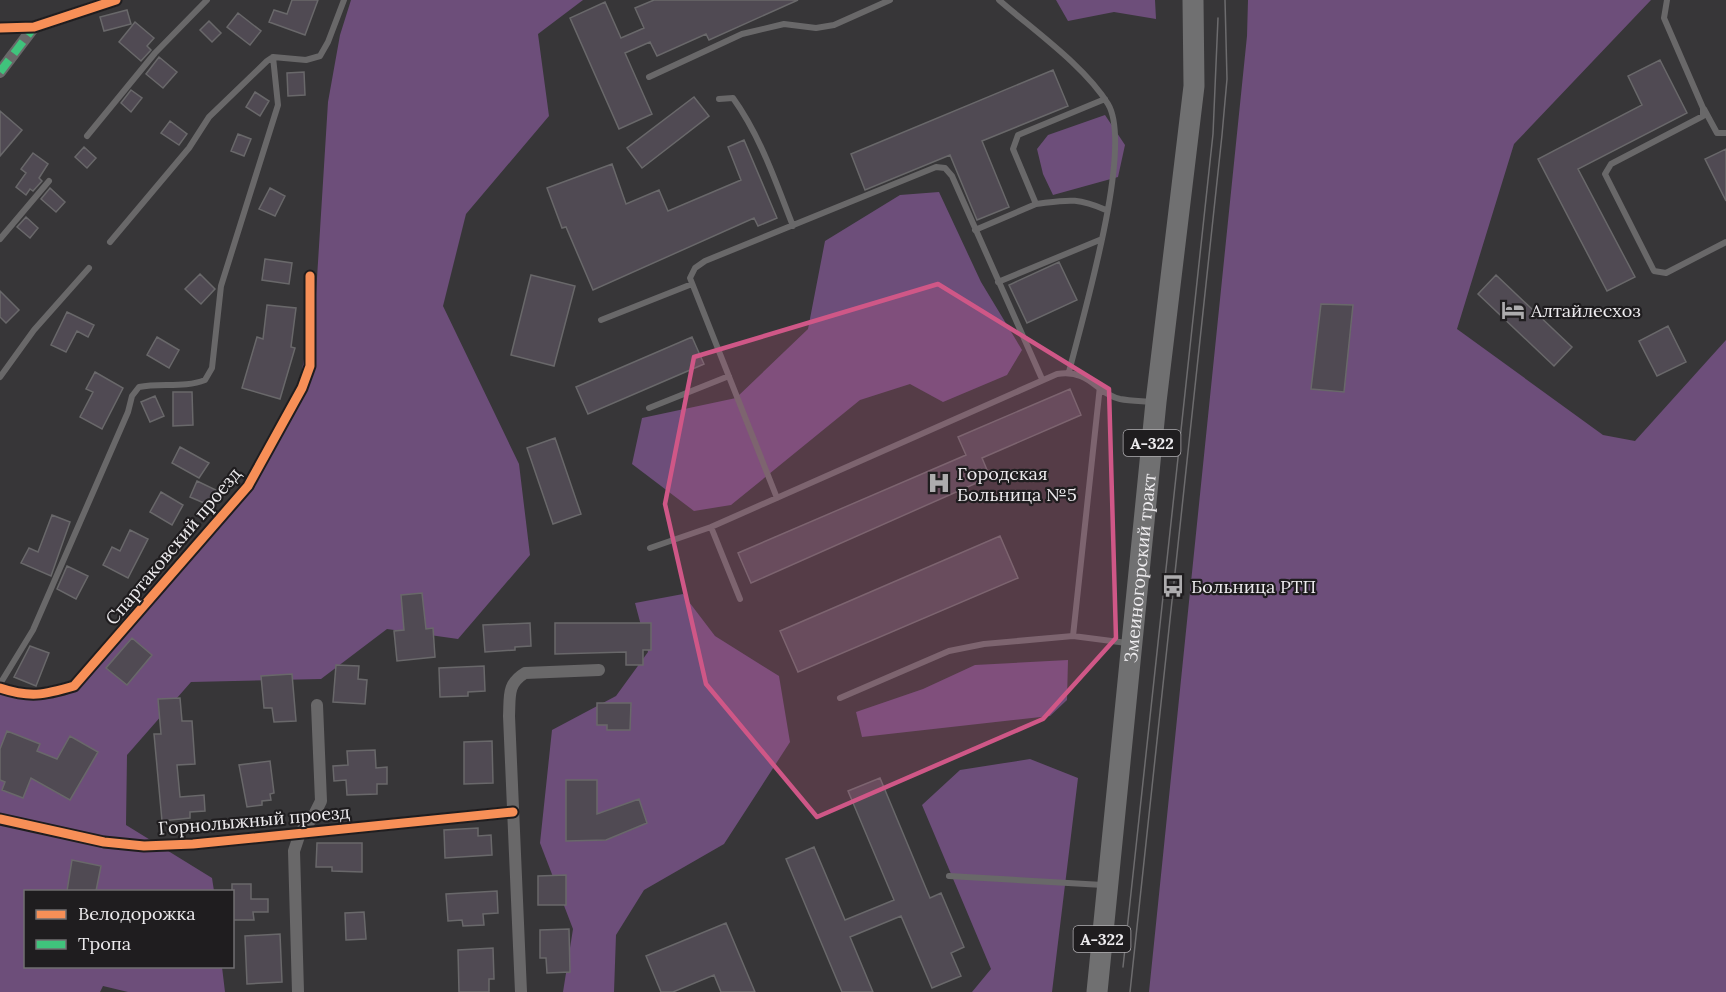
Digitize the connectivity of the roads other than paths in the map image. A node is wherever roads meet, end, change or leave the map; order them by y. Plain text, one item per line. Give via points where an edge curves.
1 (116, 0) edge
2 (207, 0) edge
3 (344, 0) edge
4 (890, 0) edge
5 (999, 0) edge
6 (1193, 0) edge
7 (1667, 0) edge
8 (34, 27) junction
9 (0, 28) edge
10 (273, 57) junction
11 (0, 72) edge
12 (649, 77) dead end
13 (719, 99) dead end
14 (1105, 99) junction
15 (1703, 108) junction
16 (1726, 133) edge
17 (87, 136) dead end
18 (49, 181) dead end
19 (1036, 204) junction
20 (1106, 210) junction
21 (794, 226) junction
22 (975, 230) junction
23 (0, 239) edge
24 (1102, 239) junction
25 (110, 242) dead end
26 (1726, 242) edge
27 (89, 268) dead end
28 (310, 276) dead end
29 (998, 282) junction
30 (692, 284) junction
31 (602, 320) dead end
32 (1069, 372) junction
33 (729, 376) junction
34 (0, 377) edge
35 (1042, 379) junction
36 (1100, 386) junction
37 (1156, 402) junction
38 (650, 408) dead end
39 (777, 498) junction
40 (711, 527) junction
41 (650, 548) dead end
42 (740, 599) dead end
43 (1073, 636) junction
44 (1131, 643) junction
45 (598, 670) dead end
46 (0, 686) edge
47 (840, 698) dead end
48 (317, 705) dead end
49 (513, 812) junction
50 (0, 819) edge
51 (300, 832) junction
52 (949, 876) dead end
53 (1107, 886) junction
54 (298, 992) edge
55 (521, 992) edge
56 (1097, 992) edge

1 - 8 street
2 - 17 lane via 155,52
3 - 10 lane via 320,56 306,60
4 - 12 lane via 834,25 816,28 784,24 742,34
5 - 14 lane via 1094,83
6 - 37 highway, Змеиногорский тракт / А-322 via 1193,98
7 - 15 lane via 1664,18
8 - 9 street
8 - 11 street
10 - 25 lane via 209,117 189,148
10 - 46 lane via 278,105 221,286 212,368 205,381 192,386 162,383 139,387 132,396 33,630
13 - 21 lane via 733,98 743,112
14 - 19 lane via 1018,135 1014,141 1013,149
14 - 20 lane via 1115,120 1113,184
15 - 16 lane via 1717,133
15 - 26 lane via 1703,116 1695,122 1611,164 1605,174 1654,271 1666,273
18 - 23 lane
19 - 20 lane via 1075,199
19 - 22 lane
20 - 24 lane
21 - 22 lane via 936,167 945,168 952,176
21 - 30 lane via 705,261 694,268
22 - 29 lane
24 - 29 lane
24 - 32 lane
27 - 34 lane via 34,330
28 - 46 street, Спартаковский проезд via 310,366 248,486 74,686 23,696
29 - 35 lane
30 - 31 lane
30 - 33 lane
32 - 35 lane
32 - 36 lane
33 - 38 lane
33 - 39 lane
35 - 39 lane
36 - 37 lane via 1118,399
36 - 43 lane
37 - 44 highway, Змеиногорский тракт / А-322
39 - 40 lane
40 - 41 lane
40 - 42 lane
43 - 44 lane
43 - 47 lane via 949,651
44 - 53 highway, Змеиногорский тракт / А-322
45 - 49 street via 525,673 510,686
48 - 51 street, Горнолыжный проезд via 321,801
49 - 51 street, Горнолыжный проезд
49 - 55 street
50 - 51 street, Горнолыжный проезд via 71,837 144,846
51 - 54 street, Горнолыжный проезд via 294,851
52 - 53 lane
53 - 56 highway, Змеиногорский тракт / А-322

